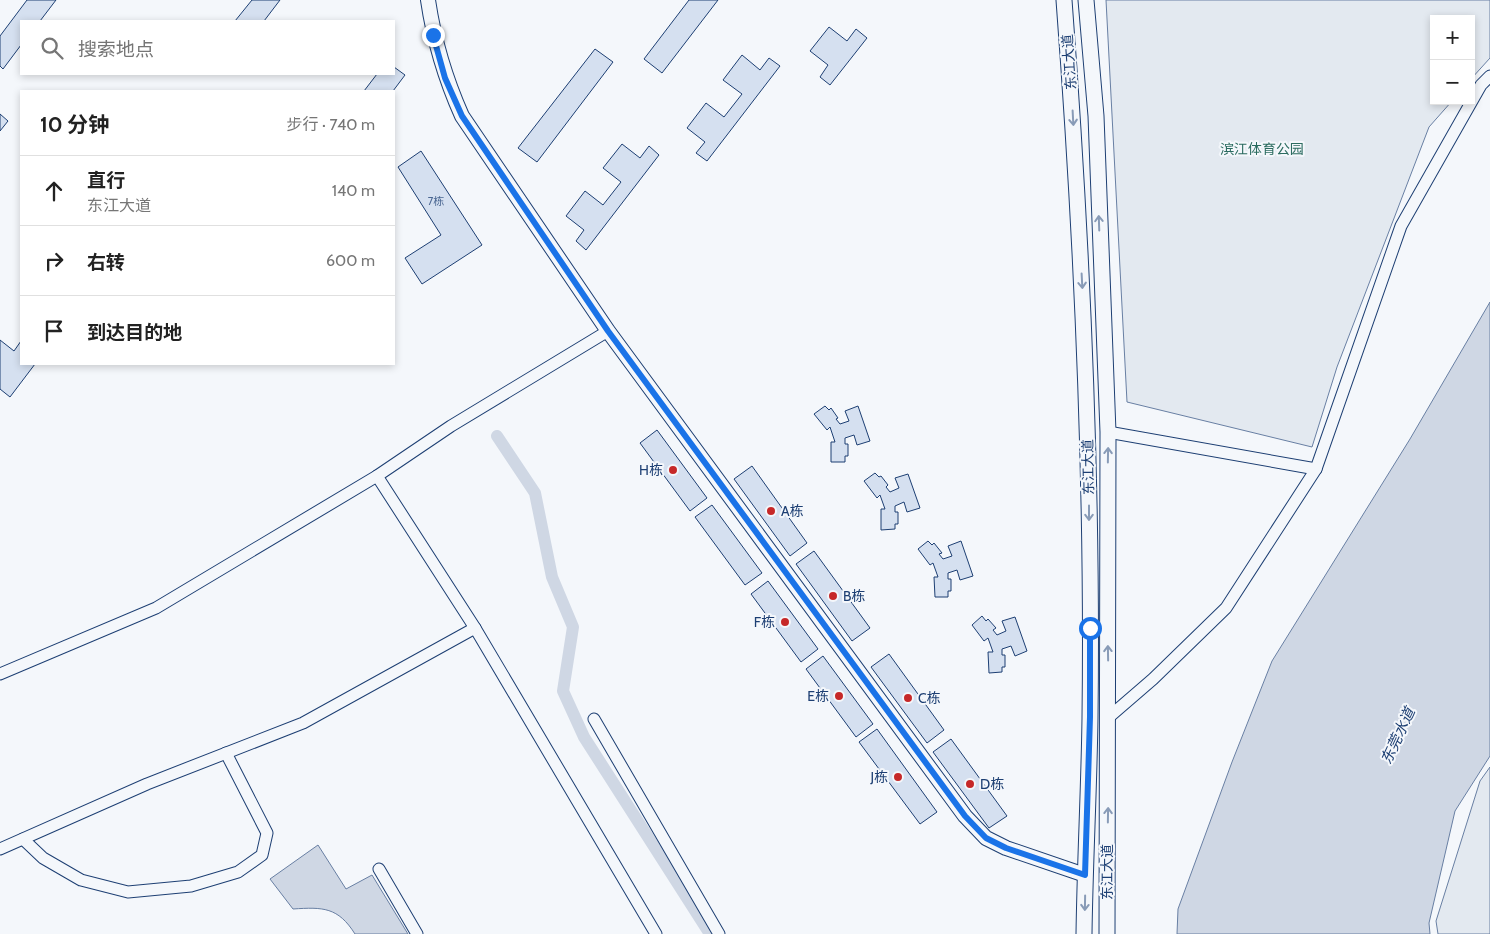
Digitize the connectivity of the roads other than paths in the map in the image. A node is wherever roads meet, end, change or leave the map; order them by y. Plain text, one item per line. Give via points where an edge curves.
1 (429, 0) edge
2 (1064, 0) edge
3 (1086, 0) edge
4 (1490, 76) edge
5 (608, 331) junction
6 (1108, 432) junction
7 (1316, 469) junction
8 (377, 476) junction
9 (475, 628) junction
10 (0, 674) edge
11 (1109, 717) junction
12 (594, 719) dead end
13 (226, 753) junction
14 (23, 839) junction
15 (0, 850) edge
16 (379, 869) dead end
17 (1085, 875) junction
18 (417, 934) edge
19 (656, 934) edge
20 (719, 934) edge
21 (1084, 934) edge
22 (1107, 934) edge

1 - 5 street via 433,35 445,78 462,116
2 -> 17 main road, 东江大道 via 1084,324 1088,468 1090,717
6 -> 3 main road, 东江大道 via 1096,116
4 - 7 street via 1481,85 1401,226
5 - 8 street via 451,426
5 - 17 street via 965,816 986,838 1006,848
6 - 7 street
11 -> 6 main road, 东江大道
7 - 11 street via 1226,608
8 - 9 street
8 - 10 street via 156,608
9 - 13 street via 303,723
9 - 19 street
22 -> 11 main road, 东江大道
12 - 20 street
13 - 14 street
13 - 14 street via 266,833 262,855 238,872 191,886 128,892 81,880 43,858
14 - 15 street
16 - 18 street
17 -> 21 main road, 东江大道

